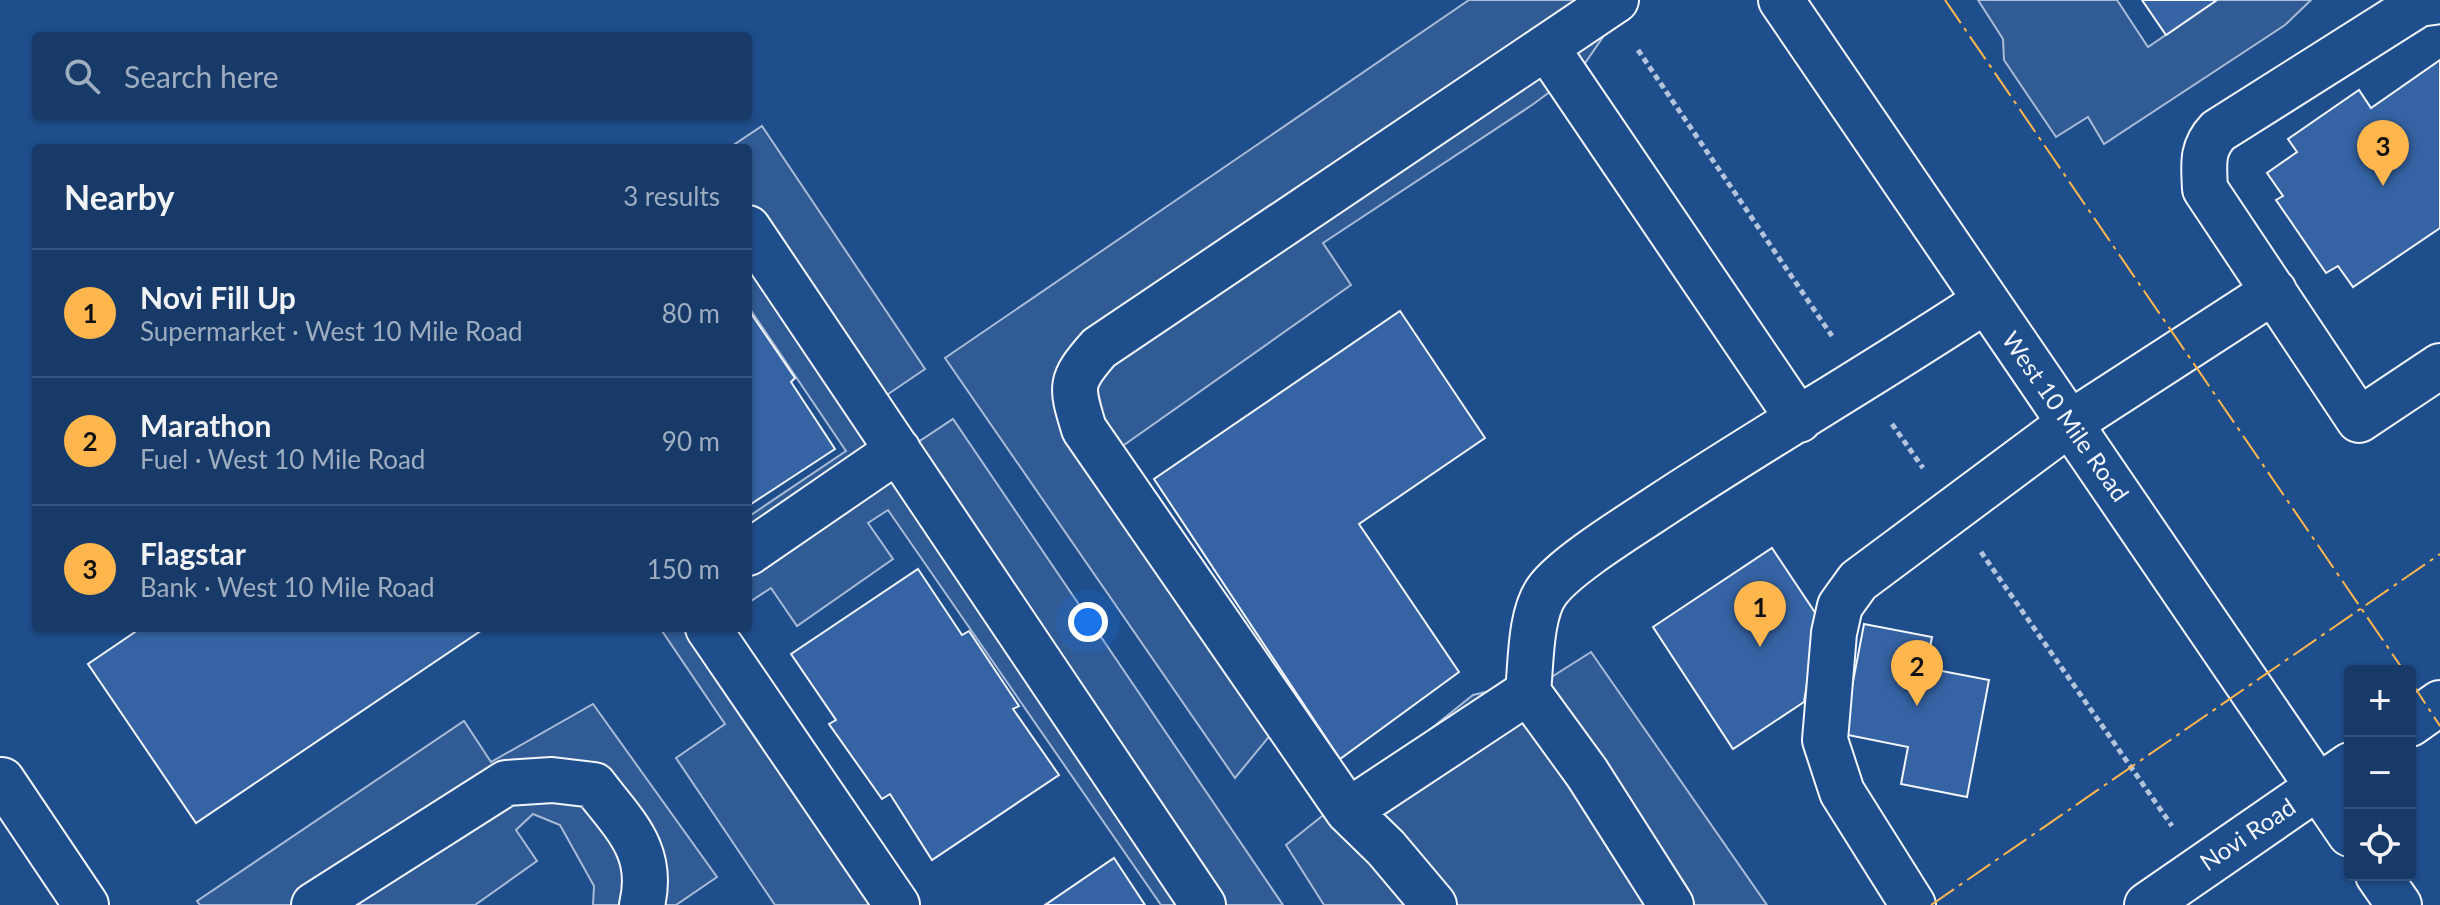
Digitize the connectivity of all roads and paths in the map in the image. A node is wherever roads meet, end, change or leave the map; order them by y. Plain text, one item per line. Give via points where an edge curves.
1 (1781, 0) edge
2 (2440, 1) edge
3 (1612, 3) edge
4 (1546, 47) junction
5 (752, 234) edge
6 (2274, 291) junction
7 (1985, 301) junction
8 (2440, 366) edge
9 (1863, 381) junction
10 (1799, 420) junction
11 (2070, 423) junction
12 (898, 450) junction
13 (1951, 510) junction
14 (752, 550) edge
15 (711, 632) edge
16 (1528, 692) junction
17 (2440, 703) edge
18 (2416, 720) edge
19 (2126, 760) dead end
20 (2334, 776) edge
21 (2, 780) edge
22 (1348, 811) junction
23 (2344, 812) edge
24 (2382, 881) edge
25 (86, 905) edge
26 (314, 905) edge
27 (642, 905) edge
28 (897, 905) edge
29 (1203, 905) edge
30 (1434, 905) edge
31 (1671, 905) edge
32 (1913, 905) edge
33 (2147, 905) edge
34 (2399, 905) edge

1 - 7 main road, West 10 Mile Road
2 - 6 main road via 2419,4 2218,131 2207,143 2205,189
3 - 4 main road
3 - 9 path
4 - 10 main road
4 - 22 main road via 1099,348 1077,373 1074,395 1084,429
5 - 12 main road
6 - 8 main road via 2359,420
6 - 11 main road
7 - 9 main road
7 - 11 main road, West 10 Mile Road
9 - 10 main road
9 - 13 path
10 - 16 main road via 1604,544 1547,591 1533,634
11 - 13 main road
11 - 20 main road, West 10 Mile Road
12 - 14 main road
12 - 29 main road
13 - 19 path
13 - 32 main road via 1858,581 1840,606 1834,633 1825,740 1842,792
15 - 28 main road
16 - 22 main road
16 - 31 main road
17 - 18 main road
20 - 23 main road, West 10 Mile Road
20 - 33 main road, Novi Road
21 - 25 main road
22 - 30 main road
24 - 34 main road
26 - 27 main road via 506,783 552,780 594,785 641,848 646,889

